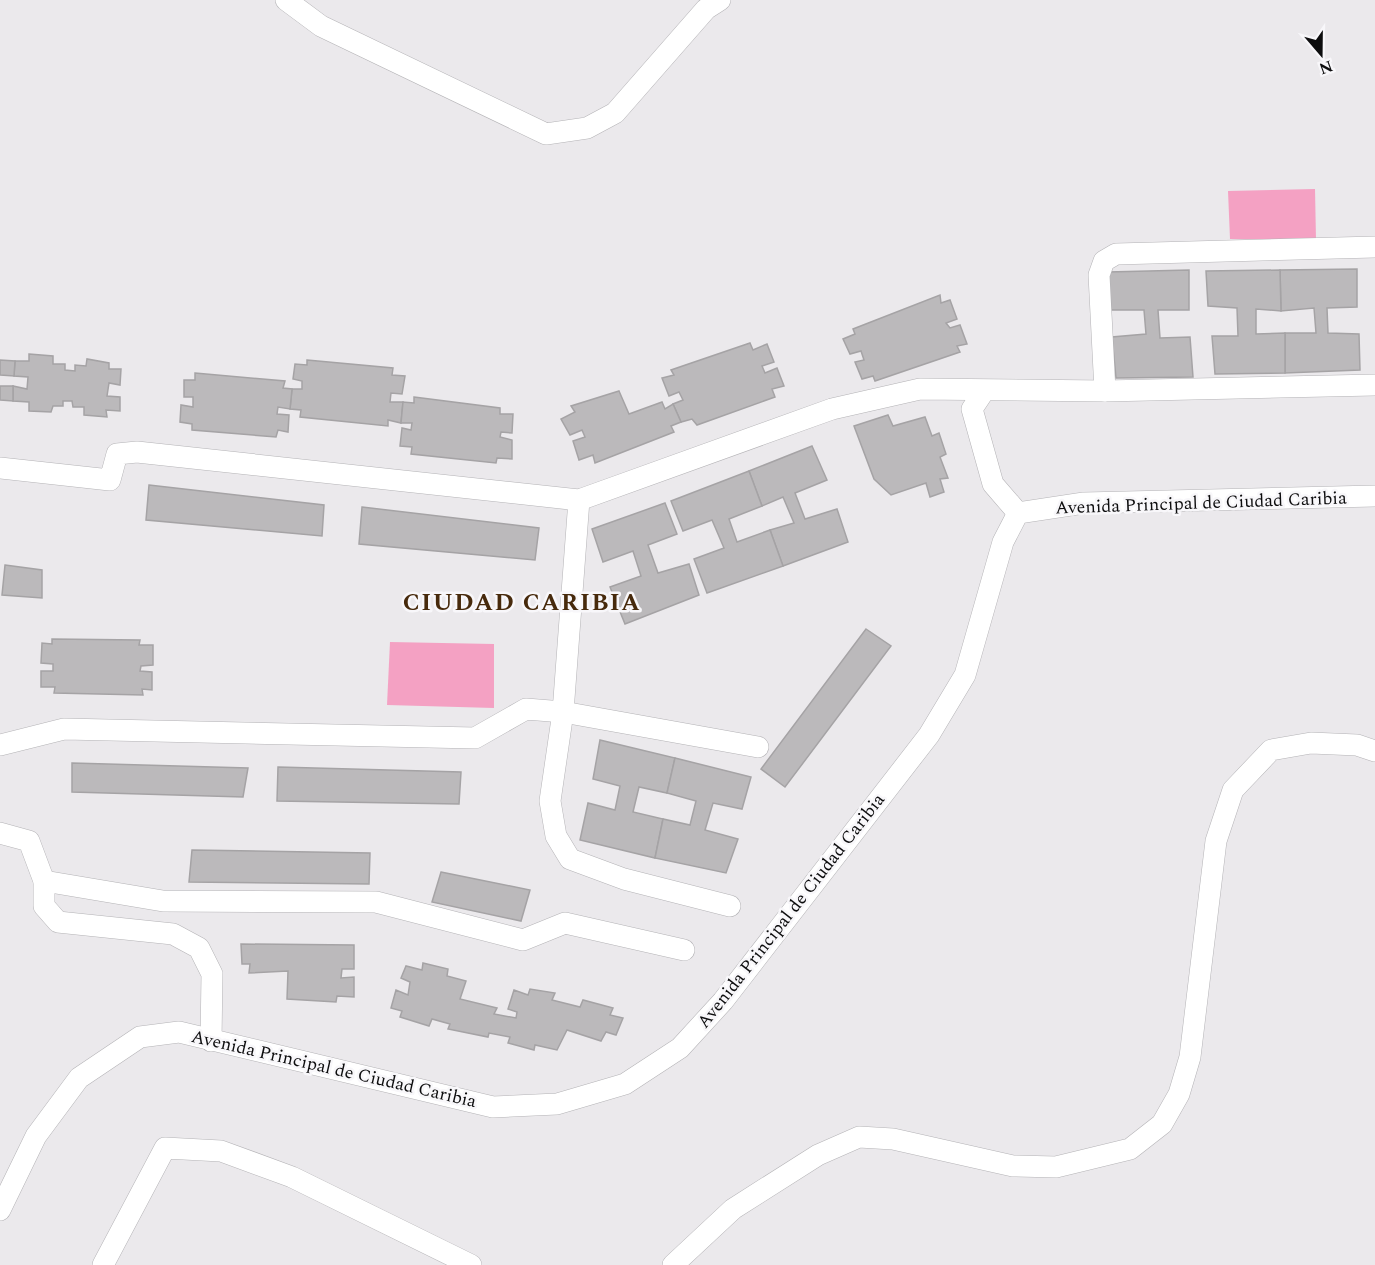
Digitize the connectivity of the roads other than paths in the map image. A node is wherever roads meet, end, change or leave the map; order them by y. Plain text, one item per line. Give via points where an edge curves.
1 (286, 0) edge
2 (720, 0) edge
3 (1375, 248) edge
4 (1375, 385) edge
5 (984, 391) junction
6 (1105, 391) junction
7 (0, 468) edge
8 (1375, 496) edge
9 (579, 500) junction
10 (1018, 513) junction
11 (564, 712) junction
12 (0, 745) edge
13 (758, 747) dead end
14 (1375, 751) edge
15 (0, 833) edge
16 (44, 881) junction
17 (730, 906) dead end
18 (684, 950) dead end
19 (211, 1041) junction
20 (0, 1210) edge
21 (103, 1265) edge
22 (471, 1265) edge
23 (673, 1265) edge

1 - 2 street via 321,26 546,134 587,128 615,113 706,9
3 - 6 street via 1116,254 1104,261 1099,275
4 - 6 street
5 - 6 street
5 - 9 street via 920,389 832,409
5 - 10 street via 972,409 993,483
7 - 9 street via 110,480 117,454 137,452
8 - 10 street, Avenida Principal de Ciudad Caribia via 1084,503
9 - 11 street
10 - 19 street, Avenida Principal de Ciudad Caribia via 1003,542 965,675 929,735 723,1001 680,1048 625,1084 557,1104 493,1107
11 - 12 street via 526,709 475,738 64,729
11 - 13 street
11 - 17 street via 550,801 556,836 570,859 624,879
14 - 23 street via 1357,745 1311,743 1271,750 1233,790 1216,841 1190,1057 1179,1094 1162,1124 1130,1149 1056,1167 1013,1166 893,1139 859,1137 818,1155 733,1209
15 - 16 street via 29,840
16 - 18 street via 163,901 376,902 523,940 565,923
16 - 19 street via 44,906 58,922 173,933 199,948 212,974
19 - 20 street, Avenida Principal de Ciudad Caribia via 179,1032 140,1037 79,1078 36,1136
21 - 22 street via 165,1148 221,1151 292,1178

